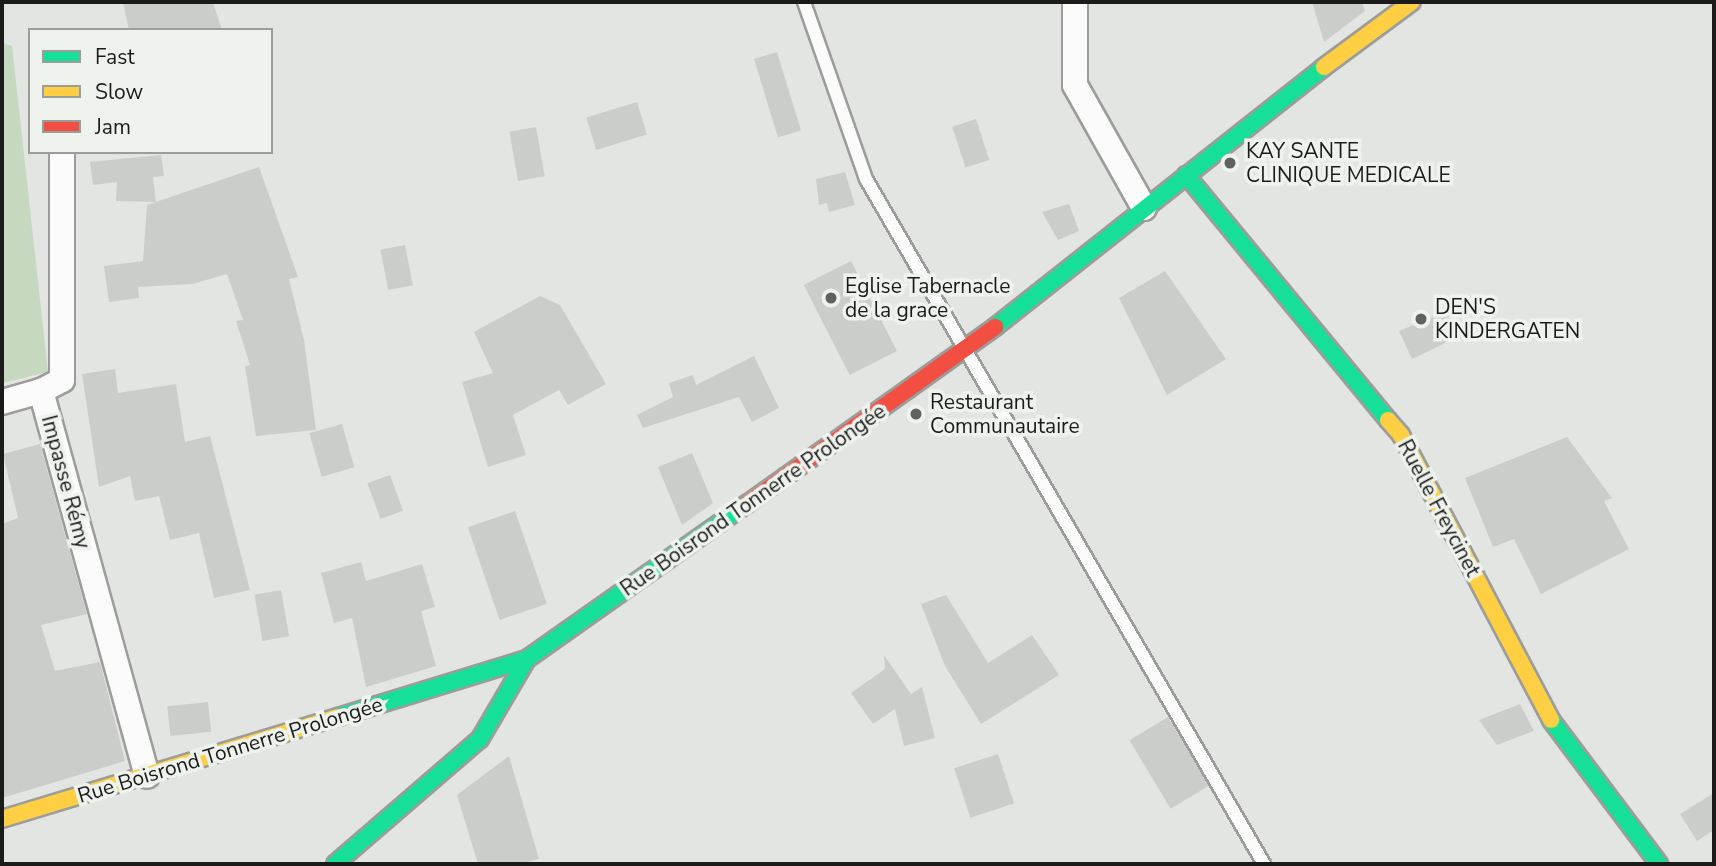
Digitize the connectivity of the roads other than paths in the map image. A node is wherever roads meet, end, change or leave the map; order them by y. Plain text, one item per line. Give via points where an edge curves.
1 (804, 2) edge
2 (1075, 2) edge
3 (1412, 2) edge
4 (62, 154) edge
5 (1186, 175) junction
6 (1144, 208) junction
7 (967, 350) junction
8 (41, 391) junction
9 (2, 402) edge
10 (527, 660) junction
11 (147, 776) junction
12 (2, 819) edge
13 (335, 864) edge
14 (1264, 864) edge
15 (1659, 864) edge

1 - 7 lane via 866,179
2 - 6 street via 1075,85
3 - 5 street, Rue Boisrond Tonnerre Prolongée
4 - 8 street, Impasse Rémy via 62,380
5 - 6 street, Rue Boisrond Tonnerre Prolongée
5 - 15 street, Ruelle Freycinet via 1401,435 1553,723
6 - 7 street, Rue Boisrond Tonnerre Prolongée
7 - 10 street, Rue Boisrond Tonnerre Prolongée
7 - 14 lane
8 - 9 street
8 - 11 street, Impasse Rémy
10 - 11 street, Rue Boisrond Tonnerre Prolongée
10 - 13 street via 480,738
11 - 12 street, Rue Boisrond Tonnerre Prolongée

